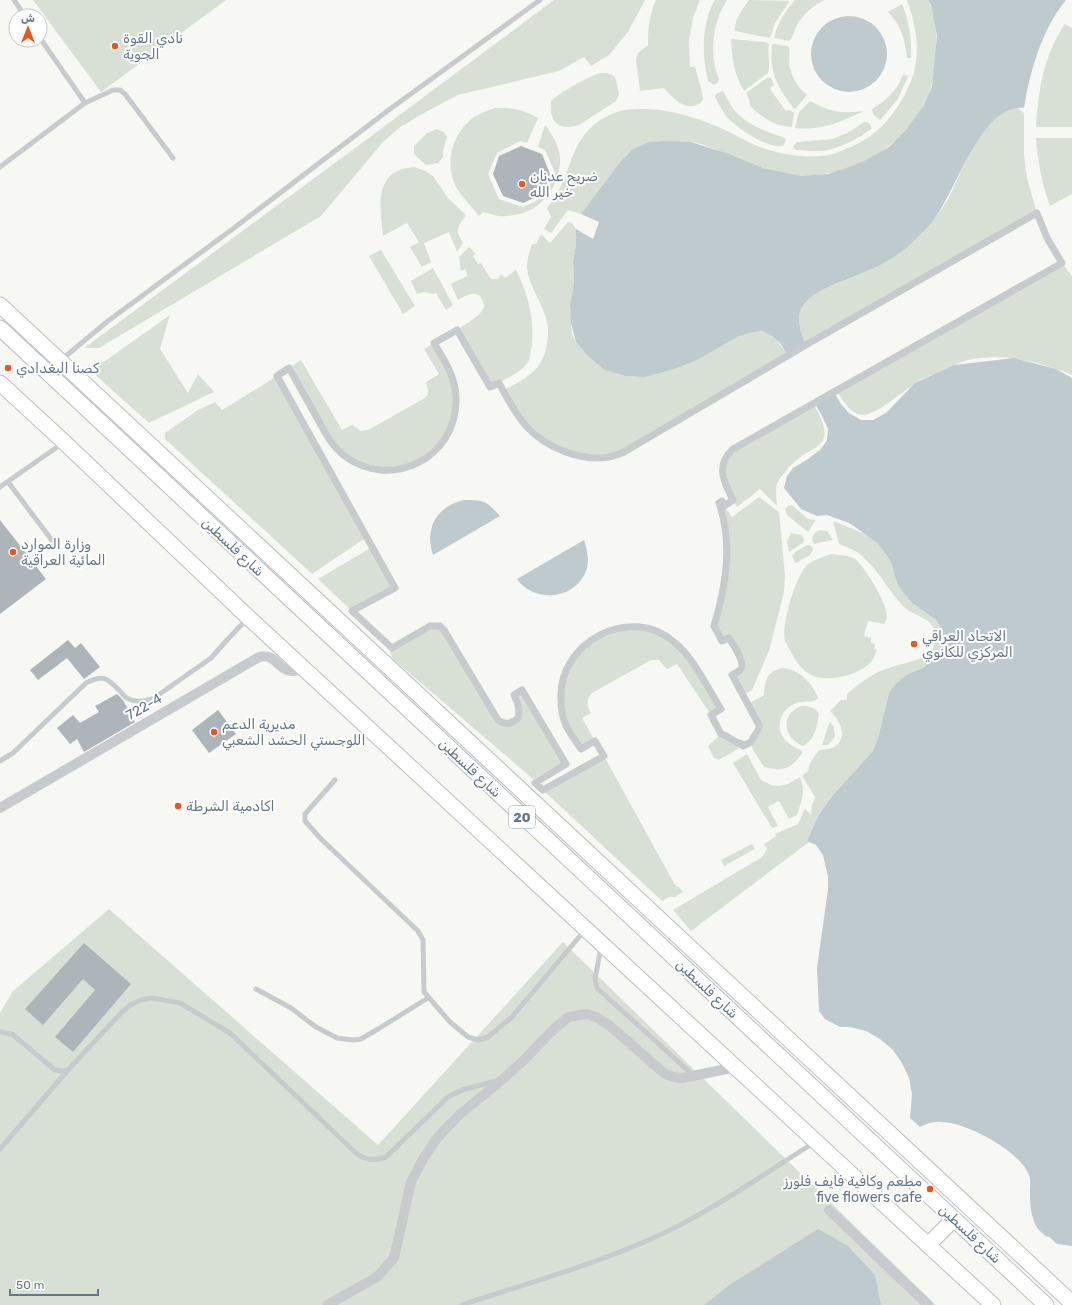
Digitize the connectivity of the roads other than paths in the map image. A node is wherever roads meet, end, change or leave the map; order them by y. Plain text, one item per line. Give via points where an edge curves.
1 (540, 0) edge
2 (47, 48) edge
3 (85, 103) junction
4 (173, 158) dead end
5 (0, 167) edge
6 (1037, 213) joint
7 (0, 305) edge
8 (0, 328) edge
9 (60, 361) junction
10 (0, 383) edge
11 (64, 442) junction
12 (8, 482) junction
13 (0, 487) edge
14 (56, 547) dead end
15 (249, 618) junction
16 (312, 621) junction
17 (348, 629) junction
18 (370, 649) junction
19 (304, 669) junction
20 (379, 683) junction
21 (0, 761) edge
22 (335, 780) dead end
23 (0, 808) edge
24 (586, 929) junction
25 (602, 944) junction
26 (256, 989) dead end
27 (428, 998) junction
28 (0, 1032) edge
29 (736, 1067) junction
30 (68, 1070) junction
31 (694, 1076) junction
32 (503, 1079) junction
33 (816, 1141) junction
34 (0, 1149) edge
35 (829, 1210) dead end
36 (954, 1220) junction
37 (928, 1245) junction
38 (1072, 1303) edge
39 (327, 1305) edge
40 (462, 1305) edge
41 (928, 1305) edge
42 (993, 1305) edge
43 (1046, 1305) edge

1 - 9 lane via 108,321
2 - 3 lane
3 - 4 lane via 113,90 120,90
3 - 5 lane
6 - 6 street via 624,452 608,457 568,453 548,444 528,428 499,383 490,388 457,330 434,343 448,366 454,383 456,401 451,429 433,453 419,463 399,470 380,470 362,466 342,454 332,443 289,368 277,376 395,588 352,611 392,648 430,626 440,626 502,723 511,723 518,718 519,708 514,695 522,690 566,764 535,783 543,790 604,756 595,741 580,749 565,723 561,690 567,669 577,651 592,638 608,630 636,627 657,632 674,641 686,654 721,709 711,715 721,734 743,746 751,742 759,725 732,675 742,667 741,659 729,638 722,642 714,626 725,586 727,554 719,503 722,501 724,506 733,500 722,475 729,452 1062,263 1047,238
7 - 9 main road
8 - 16 main road, شارع فلسطين / 20
9 - 17 main road
10 - 11 main road
11 - 12 lane
11 - 15 main road
12 - 13 lane
12 - 14 lane
15 - 19 main road
15 - 21 lane via 211,658 154,698 144,701 127,698 110,680 103,678 86,683 13,753
16 - 17 main road
16 - 20 main road, شارع فلسطين / 20
17 - 18 main road
18 - 20 main road
18 - 38 main road
19 - 23 street, 722-4 via 292,671 283,668 268,656 259,657
19 - 24 main road
20 - 36 main road, شارع فلسطين / 20
22 - 27 lane via 305,814 305,821 418,931 423,940 423,988
24 - 25 main road
24 - 27 lane via 510,1018 488,1037 478,1040 468,1037
25 - 29 main road
25 - 31 lane via 595,979 597,988
26 - 27 lane via 291,1008 316,1027 337,1038 353,1040 361,1039
28 - 30 lane via 12,1034 55,1070
29 - 31 street
29 - 33 main road
30 - 32 lane via 132,1004 152,998 180,1003 230,1033 356,1153 370,1160 386,1157 448,1097 462,1090
30 - 34 lane
31 - 32 street via 683,1078 665,1074 609,1025 587,1014 568,1017
32 - 39 street via 459,1115 423,1159 411,1182 396,1252 389,1265 377,1277
33 - 37 main road
33 - 40 lane via 708,1210 651,1239 580,1267
35 - 41 street
36 - 37 main road
36 - 43 main road, شارع فلسطين / 20
37 - 42 main road

